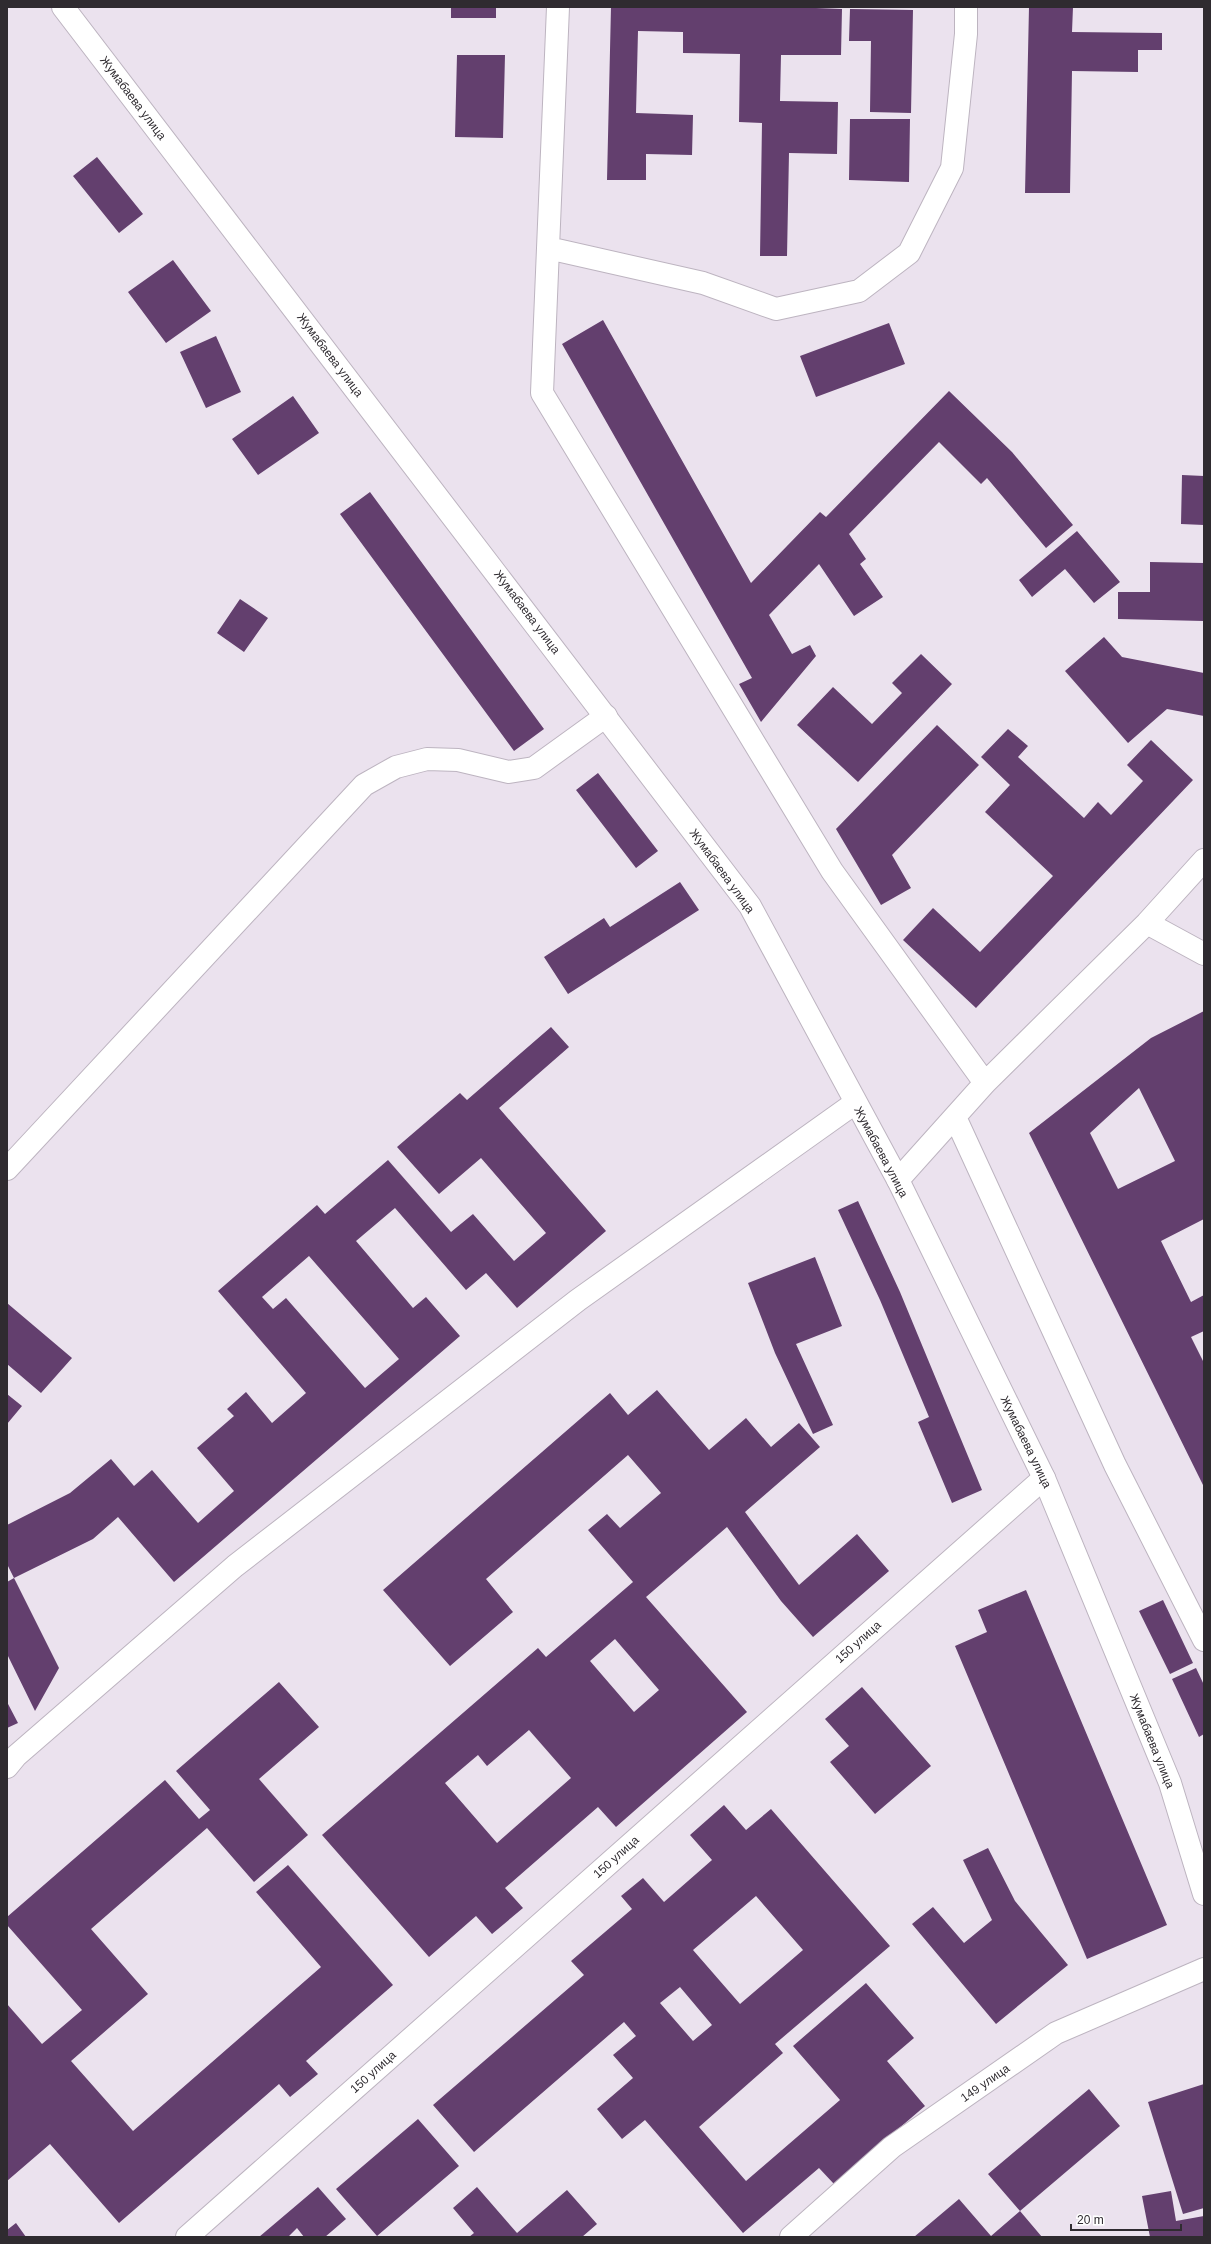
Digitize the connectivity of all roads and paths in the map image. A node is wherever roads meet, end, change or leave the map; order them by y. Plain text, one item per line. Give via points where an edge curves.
1 (63, 7) edge
2 (558, 7) edge
3 (966, 7) edge
4 (548, 248) junction
5 (606, 716) junction
6 (1204, 860) edge
7 (1147, 922) junction
8 (1204, 954) edge
9 (985, 1083) junction
10 (855, 1103) junction
11 (955, 1117) junction
12 (7, 1169) edge
13 (898, 1180) junction
14 (1044, 1478) junction
15 (1204, 1640) edge
16 (7, 1767) edge
17 (1204, 1894) edge
18 (1204, 1969) edge
19 (187, 2237) edge
20 (791, 2237) edge

1 - 5 street, Жумабаева улица
2 - 4 street
3 - 4 street via 966,34 952,168 909,254 859,291 776,309 703,283
4 - 9 street via 542,393 832,871
5 - 10 street, Жумабаева улица via 750,906
5 - 12 street via 534,768 509,772 458,760 427,759 396,766 364,785
6 - 7 street
7 - 8 street
7 - 9 street
9 - 11 street
10 - 13 street, Жумабаева улица
10 - 16 street via 578,1300 235,1566 22,1751
11 - 13 street
11 - 15 street via 1115,1465
13 - 14 street, Жумабаева улица
14 - 17 street, Жумабаева улица via 1170,1784
14 - 19 street, 150 улица
18 - 20 street, 149 улица via 1056,2033 892,2147

